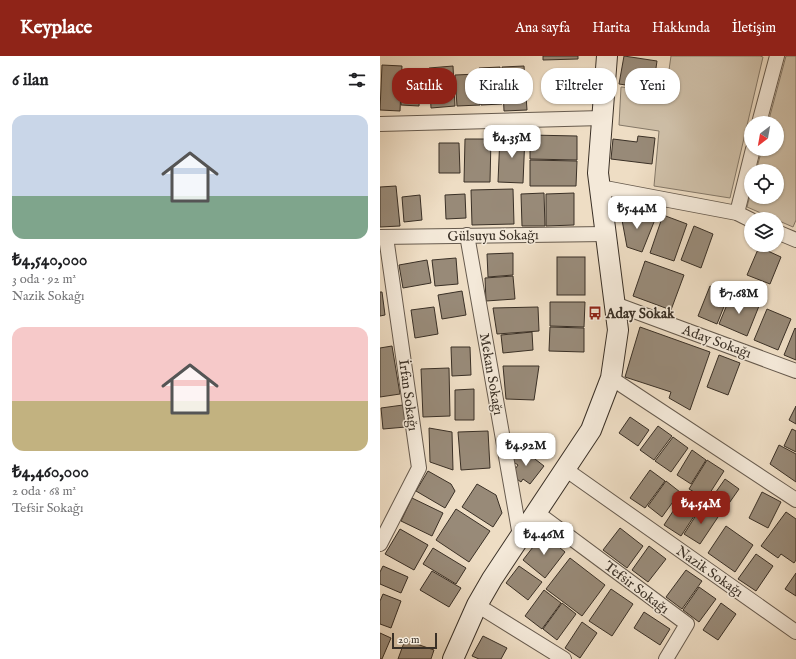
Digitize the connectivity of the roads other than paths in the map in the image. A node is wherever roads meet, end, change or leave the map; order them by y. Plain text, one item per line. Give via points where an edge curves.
1 (607, 56) edge
2 (777, 56) edge
3 (761, 116) edge
4 (602, 118) junction
5 (380, 124) edge
6 (751, 156) edge
7 (600, 187) junction
8 (737, 213) junction
9 (744, 216) edge
10 (606, 234) junction
11 (784, 235) edge
12 (467, 236) junction
13 (383, 237) edge
14 (796, 240) edge
15 (615, 304) junction
16 (796, 371) edge
17 (611, 378) junction
18 (565, 469) junction
19 (796, 500) edge
20 (536, 512) junction
21 (520, 536) junction
22 (380, 544) edge
23 (477, 605) junction
24 (796, 632) edge
25 (453, 659) edge
26 (564, 659) edge
27 (666, 659) edge

1 - 4 main road
2 - 3 street
4 - 5 street
4 - 7 main road via 598,173
6 - 8 street
7 - 8 street
7 - 10 main road
8 - 9 street
10 - 12 street, Gülsuyu Sokağı
10 - 15 main road
11 - 14 street
12 - 13 street, Gülsuyu Sokağı
12 - 21 street, Mekan Sokağı
13 - 22 street, İrfan Sokağı via 419,468
15 - 16 street, Aday Sokağı
15 - 17 main road via 618,330
17 - 18 main road via 591,430
17 - 19 street
18 - 20 main road
18 - 24 street, Nazik Sokağı
20 - 21 main road
20 - 27 street, Tefsir Sokağı via 686,624
21 - 23 main road
23 - 25 main road
23 - 26 street

